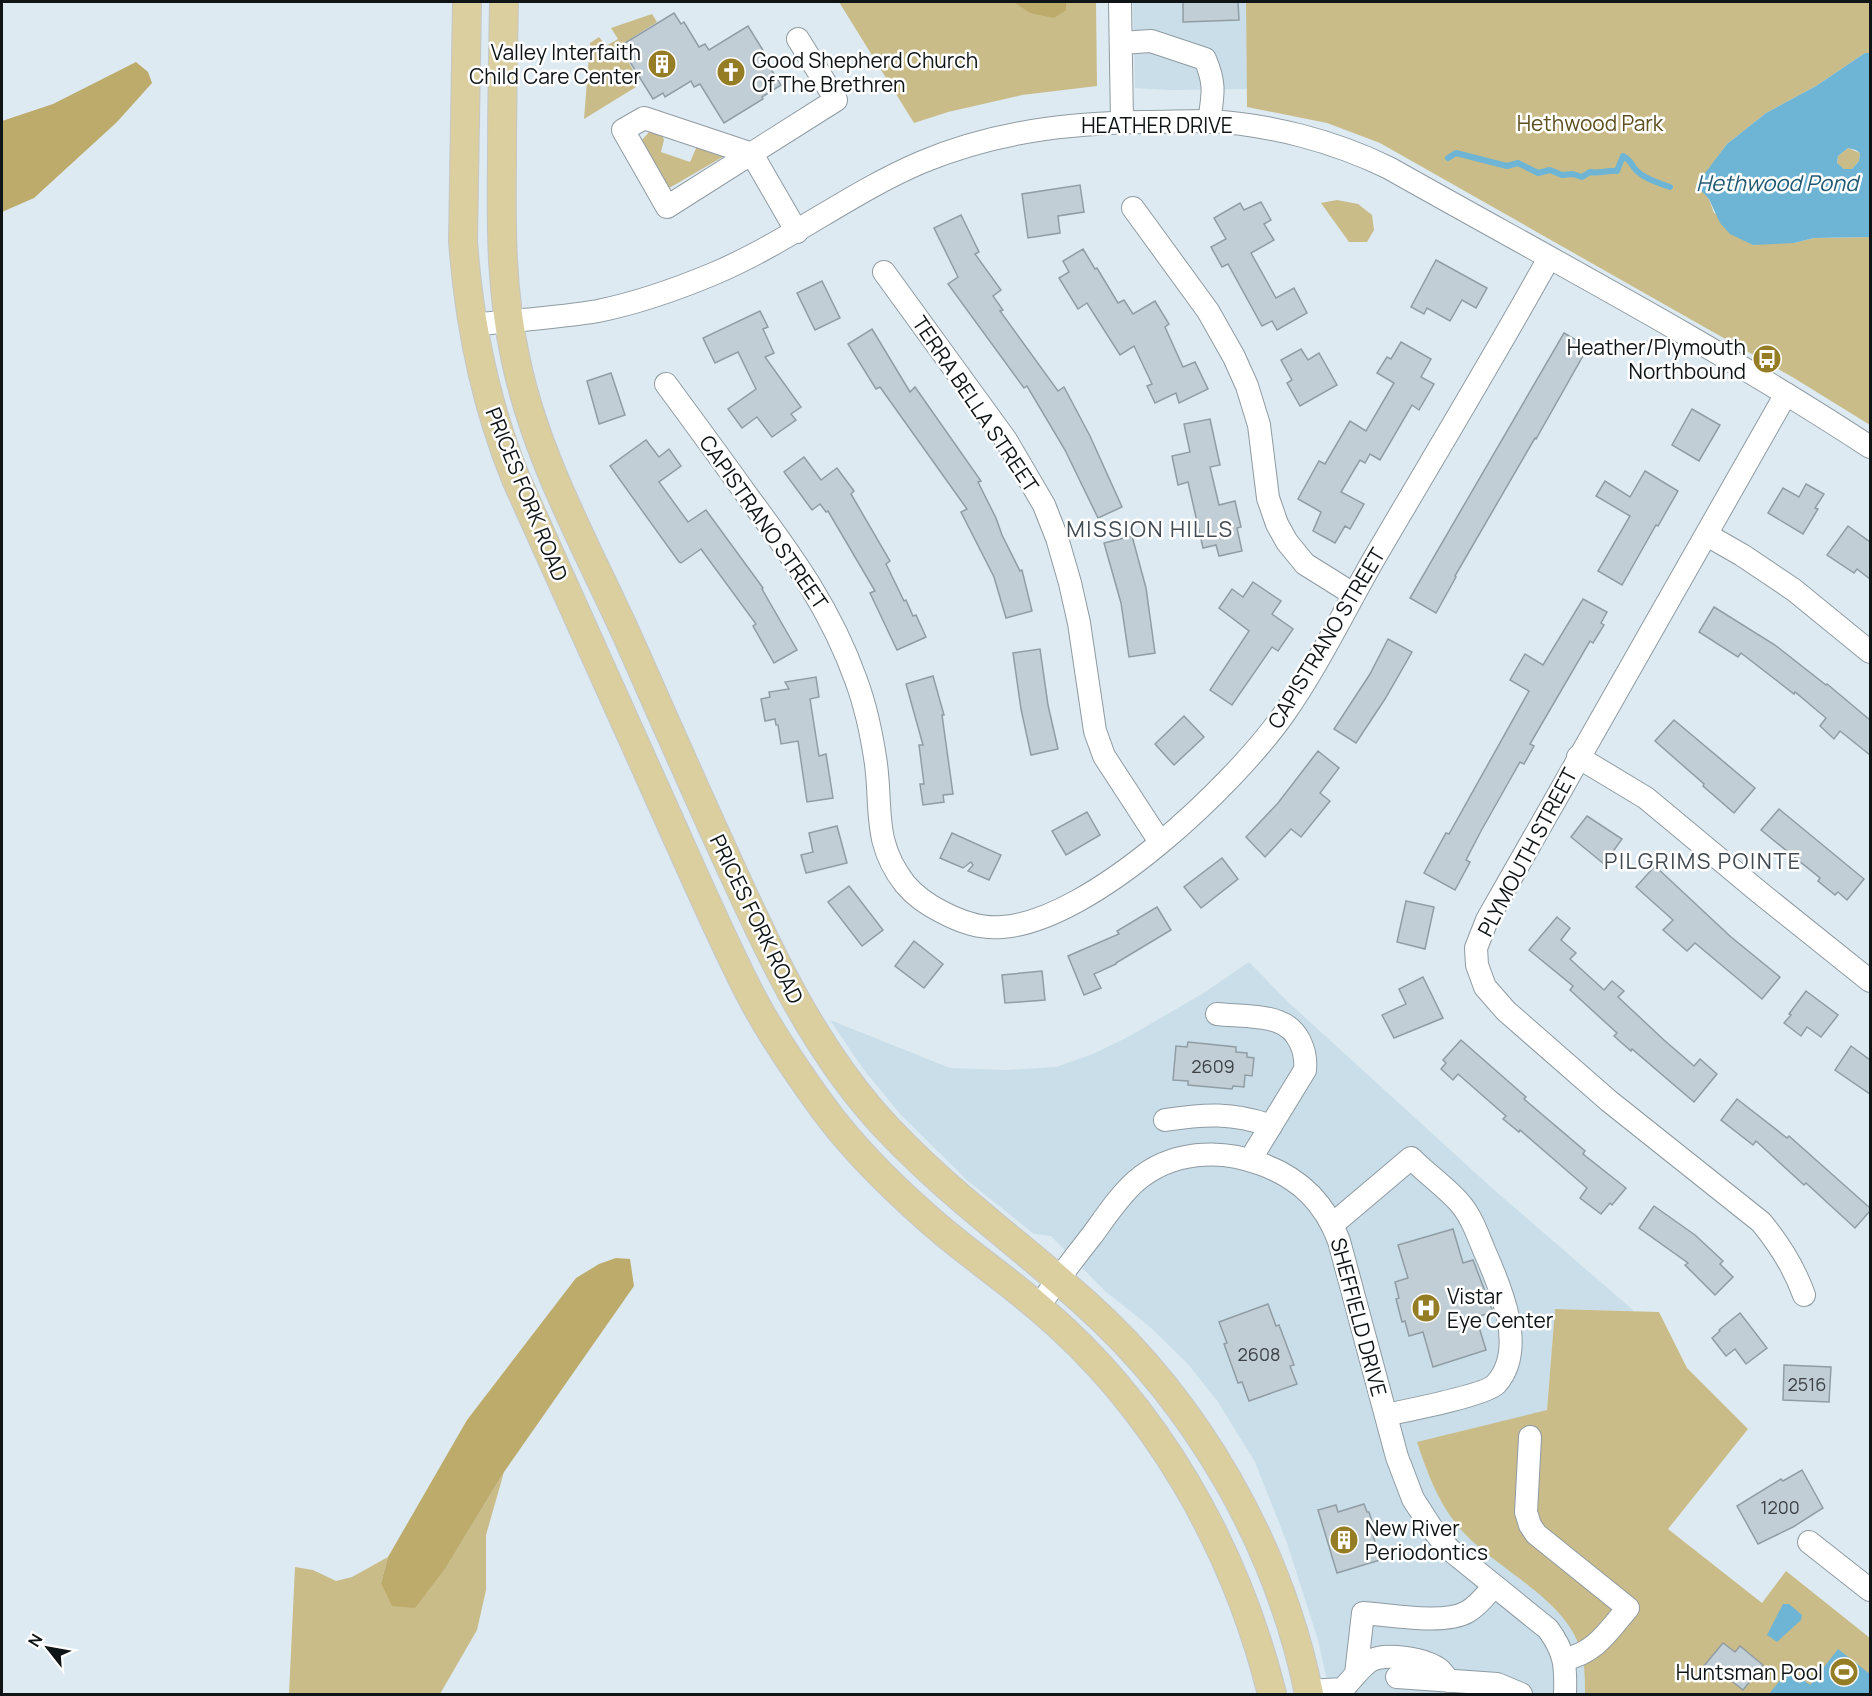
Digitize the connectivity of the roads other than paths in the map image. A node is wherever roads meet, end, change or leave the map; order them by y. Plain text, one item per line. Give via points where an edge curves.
1 (467, 2) edge
2 (504, 2) edge
3 (1120, 2) edge
4 (798, 39) dead end
5 (1121, 43) junction
6 (1122, 122) junction
7 (1209, 122) junction
8 (752, 154) junction
9 (1133, 208) dead end
10 (797, 232) junction
11 (1549, 258) junction
12 (884, 272) dead end
13 (509, 321) junction
14 (473, 325) junction
15 (666, 384) dead end
16 (1786, 394) junction
17 (1870, 447) edge
18 (1707, 535) junction
19 (1353, 594) junction
20 (1870, 652) edge
21 (1578, 757) junction
22 (1160, 842) junction
23 (1870, 981) edge
24 (1216, 1014) dead end
25 (1165, 1120) dead end
26 (1271, 1126) junction
27 (1250, 1160) junction
28 (1333, 1224) junction
29 (1058, 1280) junction
30 (1804, 1295) dead end
31 (1038, 1306) junction
32 (1386, 1415) junction
33 (1530, 1437) dead end
34 (1809, 1542) dead end
35 (1494, 1586) junction
36 (1870, 1590) edge
37 (1564, 1659) junction
38 (1449, 1681) junction
39 (1348, 1686) edge
40 (1309, 1693) edge
41 (1272, 1695) edge
42 (1521, 1695) edge
43 (1565, 1695) edge

1 - 14 main road, PRICES FORK ROAD via 463,241
2 - 13 main road, PRICES FORK ROAD via 501,243
3 - 5 street
4 - 8 street via 836,100
5 - 6 street
5 - 7 street via 1151,41 1205,59 1213,78
6 - 7 street, HEATHER DRIVE
6 - 10 street, HEATHER DRIVE via 1038,129 958,149 866,189
7 - 11 street, HEATHER DRIVE via 1290,134 1356,153
8 - 8 street via 644,118 623,130 668,207
8 - 10 street
9 - 19 street via 1208,311 1234,357 1259,425 1268,498 1287,542 1305,564
10 - 13 street, HEATHER DRIVE via 714,273 648,297 599,311
11 - 16 street, HEATHER DRIVE
11 - 19 street, CAPISTRANO STREET
12 - 22 street, TERRA BELLA STREET via 1006,440 1044,505 1071,583 1095,731 1104,756
13 - 14 street, HEATHER DRIVE
13 - 29 main road, PRICES FORK ROAD via 516,363 543,453 790,991 849,1084 900,1143
14 - 31 main road, PRICES FORK ROAD via 492,413 516,479 759,1010 825,1110 887,1180 925,1217
15 - 22 street, CAPISTRANO STREET via 792,557 829,616 858,684 868,719 883,842 899,874 919,898 979,927 1024,923 1090,894
16 - 17 street, HEATHER DRIVE
16 - 18 street, PLYMOUTH STREET
18 - 20 street via 1794,590
18 - 21 street, PLYMOUTH STREET
19 - 22 street, CAPISTRANO STREET via 1284,715 1225,784
21 - 23 street via 1646,798
21 - 30 street, PLYMOUTH STREET via 1479,939 1476,957 1480,978 1530,1033 1761,1222 1790,1261
24 - 26 street via 1280,1022 1296,1035 1303,1048 1305,1070
25 - 26 street via 1204,1114 1232,1115
26 - 27 street
27 - 28 street, SHEFFIELD DRIVE via 1277,1170 1300,1185
27 - 29 street, SHEFFIELD DRIVE via 1207,1154 1156,1168 1136,1181
28 - 32 street, SHEFFIELD DRIVE
28 - 32 street via 1411,1158 1458,1201 1470,1218 1497,1279 1509,1319 1508,1360 1495,1385 1479,1393
29 - 31 street, SHEFFIELD DRIVE
29 - 40 main road, PRICES FORK ROAD via 1121,1336 1158,1379 1193,1425 1230,1485 1276,1584
31 - 41 main road, PRICES FORK ROAD via 1124,1395 1189,1487 1238,1585
32 - 35 street, SHEFFIELD DRIVE via 1413,1499 1449,1549
33 - 37 street via 1526,1512 1530,1526 1628,1608 1595,1647
34 - 36 street
35 - 37 street, SHEFFIELD DRIVE via 1548,1629
35 - 39 street via 1476,1606 1455,1617 1363,1613
37 - 43 street, SHEFFIELD DRIVE
38 - 39 street via 1394,1677
38 - 39 street via 1432,1665 1383,1657 1371,1661
38 - 42 street via 1497,1684
39 - 40 street

